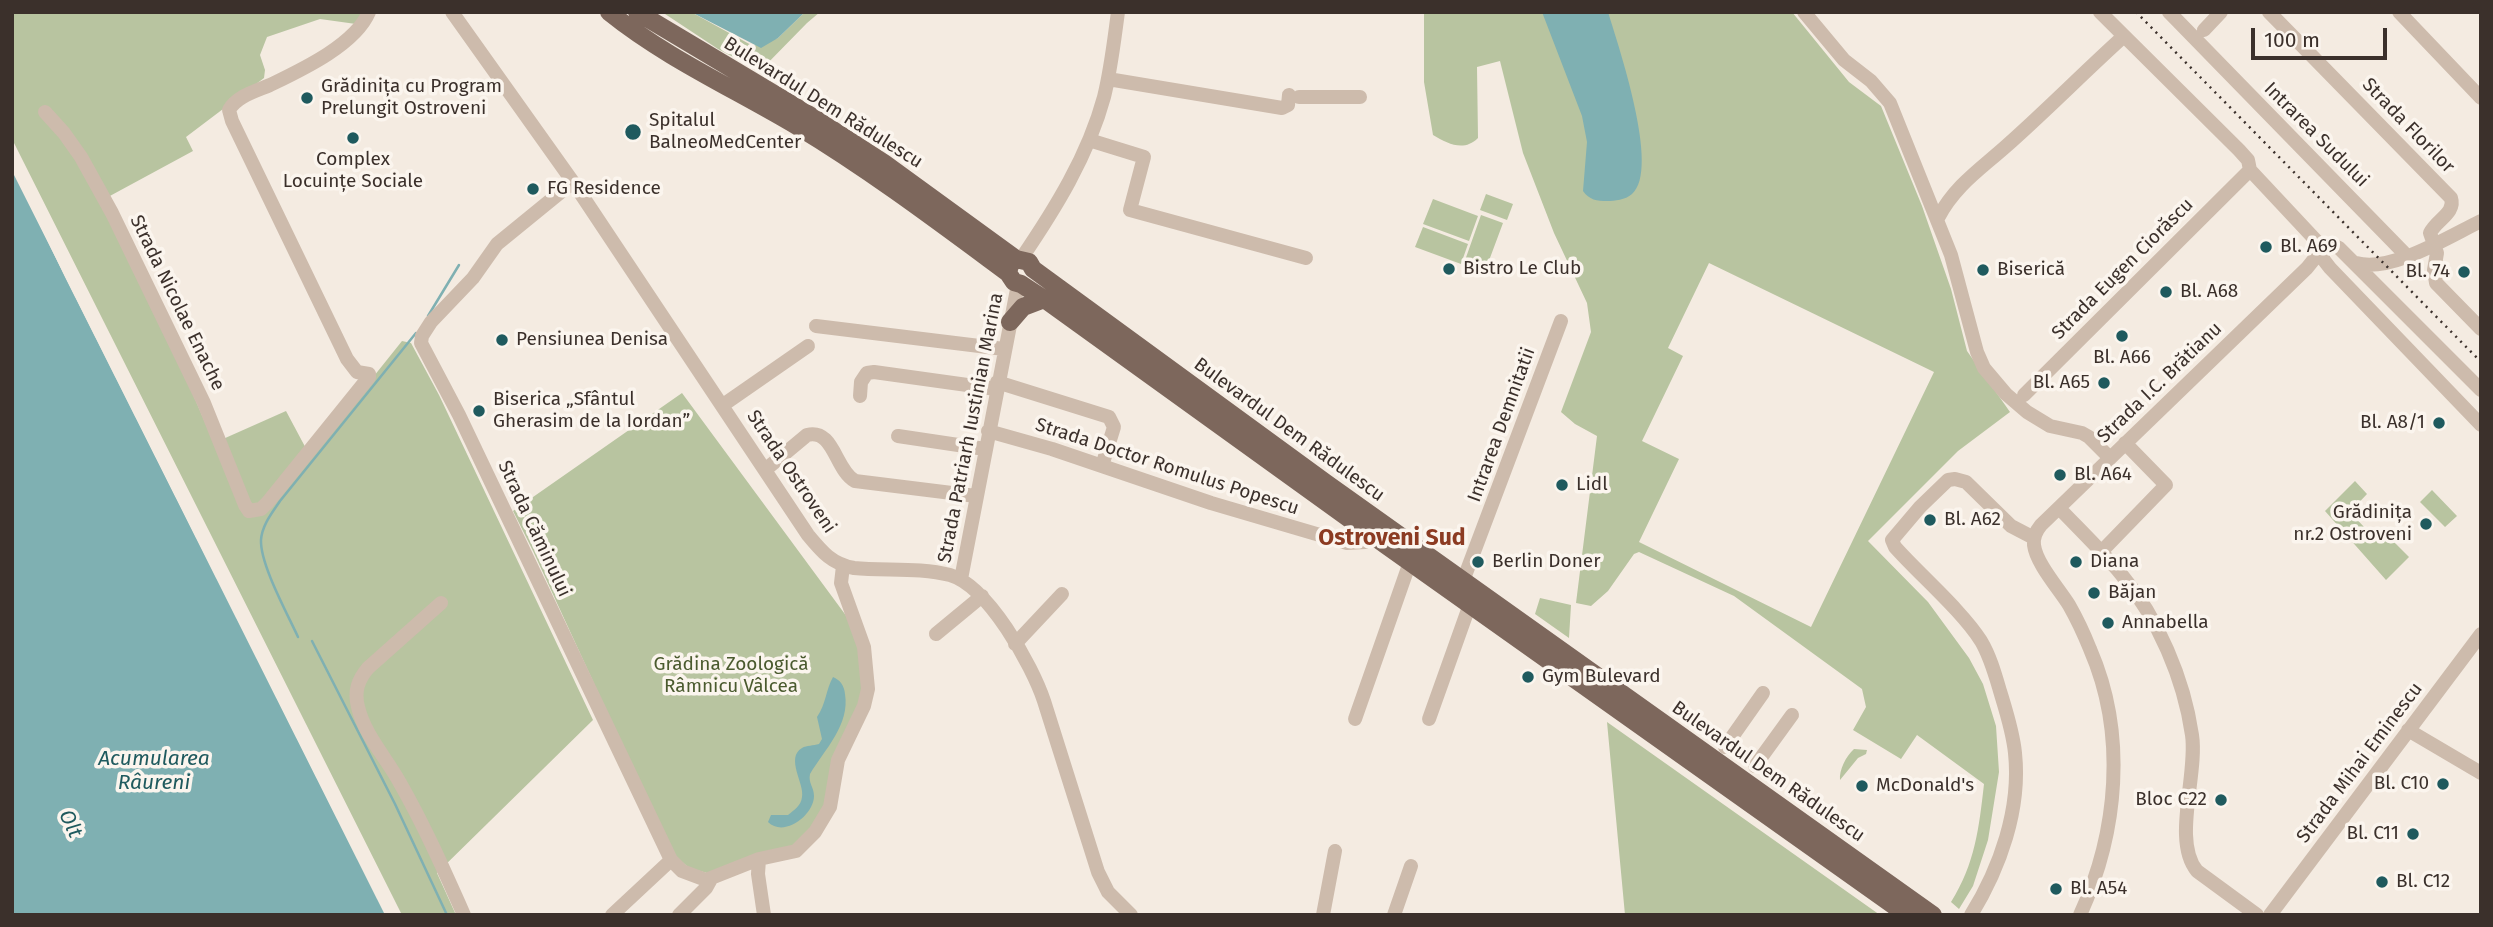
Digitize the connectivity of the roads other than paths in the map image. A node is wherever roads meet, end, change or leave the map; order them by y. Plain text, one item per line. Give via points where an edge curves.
1 (369, 12) edge
2 (452, 12) edge
3 (609, 12) edge
4 (637, 12) edge
5 (1118, 12) edge
6 (1804, 12) edge
7 (2100, 12) edge
8 (2169, 12) edge
9 (2221, 12) edge
10 (2269, 12) edge
11 (2399, 12) edge
12 (2204, 30) dead end
13 (2124, 36) junction
14 (1108, 79) junction
15 (1360, 97) dead end
16 (2481, 98) edge
17 (45, 112) dead end
18 (1089, 140) junction
19 (2250, 170) junction
20 (573, 183) junction
21 (1938, 218) junction
22 (2481, 221) edge
23 (2434, 243) junction
24 (2323, 248) junction
25 (2407, 256) junction
26 (1306, 258) dead end
27 (2355, 263) junction
28 (2388, 264) junction
29 (1021, 270) junction
30 (2376, 284) junction
31 (1044, 299) junction
32 (1561, 321) dead end
33 (2412, 321) junction
34 (1010, 322) junction
35 (816, 326) dead end
36 (2481, 329) edge
37 (2395, 337) junction
38 (808, 346) dead end
39 (1004, 349) junction
40 (997, 386) junction
41 (2481, 390) edge
42 (2024, 395) dead end
43 (860, 396) dead end
44 (723, 405) junction
45 (2481, 425) edge
46 (988, 431) junction
47 (898, 436) dead end
48 (2125, 443) junction
49 (985, 449) junction
50 (2110, 458) junction
51 (1102, 466) junction
52 (765, 470) junction
53 (976, 496) junction
54 (2059, 508) junction
55 (1375, 537) junction
56 (2034, 538) junction
57 (2101, 552) junction
58 (1410, 562) junction
59 (843, 566) junction
60 (961, 579) junction
61 (1463, 581) junction
62 (1062, 594) dead end
63 (982, 596) junction
64 (441, 603) dead end
65 (1469, 604) junction
66 (936, 634) dead end
67 (2481, 634) edge
68 (1016, 644) junction
69 (1594, 683) junction
70 (1763, 693) dead end
71 (1792, 715) dead end
72 (1355, 719) dead end
73 (1429, 719) dead end
74 (2408, 730) junction
75 (1725, 747) dead end
76 (1755, 766) dead end
77 (2481, 773) edge
78 (1335, 851) dead end
79 (759, 859) junction
80 (671, 860) junction
81 (1412, 866) dead end
82 (708, 879) junction
83 (464, 915) edge
84 (612, 915) edge
85 (679, 915) edge
86 (764, 915) edge
87 (1131, 915) edge
88 (1324, 915) edge
89 (1394, 915) edge
90 (1907, 915) edge
91 (1933, 915) edge
92 (1971, 915) edge
93 (2080, 915) edge
94 (2257, 915) edge
95 (2270, 915) edge

1 - 17 street, Strada Nicolae Enache via 341,45 237,100 229,110 347,359 357,372 369,374 261,509 249,511 245,505 204,403 112,213 81,158
2 - 20 street, Strada Ostroveni
3 - 29 main road, Bulevardul Dem Rădulescu
4 - 29 main road, Bulevardul Dem Rădulescu via 884,163
5 - 14 street, Strada Patriarh Iustinian Marina
6 - 21 street via 1844,60 1890,103
7 - 13 street
8 - 25 street, Intrarea Sudului
9 - 12 street
10 - 23 street, Strada Florilor via 2453,201 2451,210 2432,229
11 - 16 street
13 - 19 street via 2239,150
13 - 21 street via 1964,182
14 - 15 street via 1282,108 1294,96
14 - 18 street, Strada Patriarh Iustinian Marina
18 - 26 street via 1144,157 1130,210
18 - 29 street, Strada Patriarh Iustinian Marina
19 - 24 street
19 - 42 street, Strada Eugen Ciorăscu
20 - 44 street, Strada Ostroveni
20 - 80 street, Strada Căminului via 497,244 473,278 430,323 421,343
21 - 50 street via 1984,368 2027,412 2050,426 2082,433
22 - 23 street
23 - 25 street
23 - 36 street via 2436,284
24 - 27 street via 2337,246
24 - 37 street via 2326,264
24 - 48 street, Strada I.C. Brătianu
25 - 28 street
27 - 28 street
27 - 30 street
28 - 30 street
29 - 31 main road, Bulevardul Dem Rădulescu
29 - 34 street, Strada Patriarh Iustinian Marina
29 - 61 main road, Bulevardul Dem Rădulescu
30 - 33 street
31 - 34 main road via 1023,307
31 - 55 main road, Bulevardul Dem Rădulescu
32 - 61 street, Intrarea Demnitatii
33 - 37 street
33 - 41 street
34 - 39 street, Strada Patriarh Iustinian Marina
35 - 39 street
37 - 45 street
38 - 44 street
39 - 40 street, Strada Patriarh Iustinian Marina
40 - 43 street via 874,372 863,377
40 - 46 street, Strada Patriarh Iustinian Marina
40 - 51 street via 1109,417 1114,427
44 - 52 street, Strada Ostroveni
46 - 49 street, Strada Patriarh Iustinian Marina
46 - 51 street, Strada Doctor Romulus Popescu
47 - 49 street
48 - 50 street, Strada I.C. Brătianu
48 - 57 street via 2166,485
49 - 53 street, Strada Patriarh Iustinian Marina
50 - 54 street, Strada I.C. Brătianu
51 - 55 street, Strada Doctor Romulus Popescu via 1347,543
52 - 53 street via 814,433 825,438 844,472 855,481
52 - 59 street, Strada Ostroveni via 825,555
53 - 60 street, Strada Patriarh Iustinian Marina
54 - 56 street, Strada I.C. Brătianu
54 - 57 street
55 - 58 main road, Bulevardul Dem Rădulescu
56 - 92 street via 2011,526 1960,479 1948,480 1892,540 1982,642 2013,740 2016,770 2005,838 1994,874
56 - 93 street via 2035,551 2091,650 2112,733 2114,778 2108,827
57 - 94 street via 2151,619 2184,695 2193,738 2185,843 2190,862
58 - 65 main road, Bulevardul Dem Rădulescu
58 - 72 street
59 - 60 street via 936,572
59 - 79 street via 842,583 864,647 868,689 864,706 838,760 826,817 796,851
60 - 63 street
61 - 69 main road, Bulevardul Dem Rădulescu
62 - 68 street
63 - 66 street
63 - 68 street
64 - 83 street via 368,668 360,677 357,696 368,732 408,797
65 - 69 main road, Bulevardul Dem Rădulescu
65 - 73 street
67 - 74 street, Strada Mihai Eminescu
68 - 87 street via 1040,689 1098,872 1108,892
69 - 90 main road, Bulevardul Dem Rădulescu
69 - 91 main road, Bulevardul Dem Rădulescu
70 - 75 street
71 - 76 street
74 - 77 street
74 - 95 street, Strada Mihai Eminescu
78 - 88 street
79 - 82 street
79 - 86 street
80 - 82 street via 682,871
80 - 84 street
81 - 89 street
82 - 85 street via 706,888

